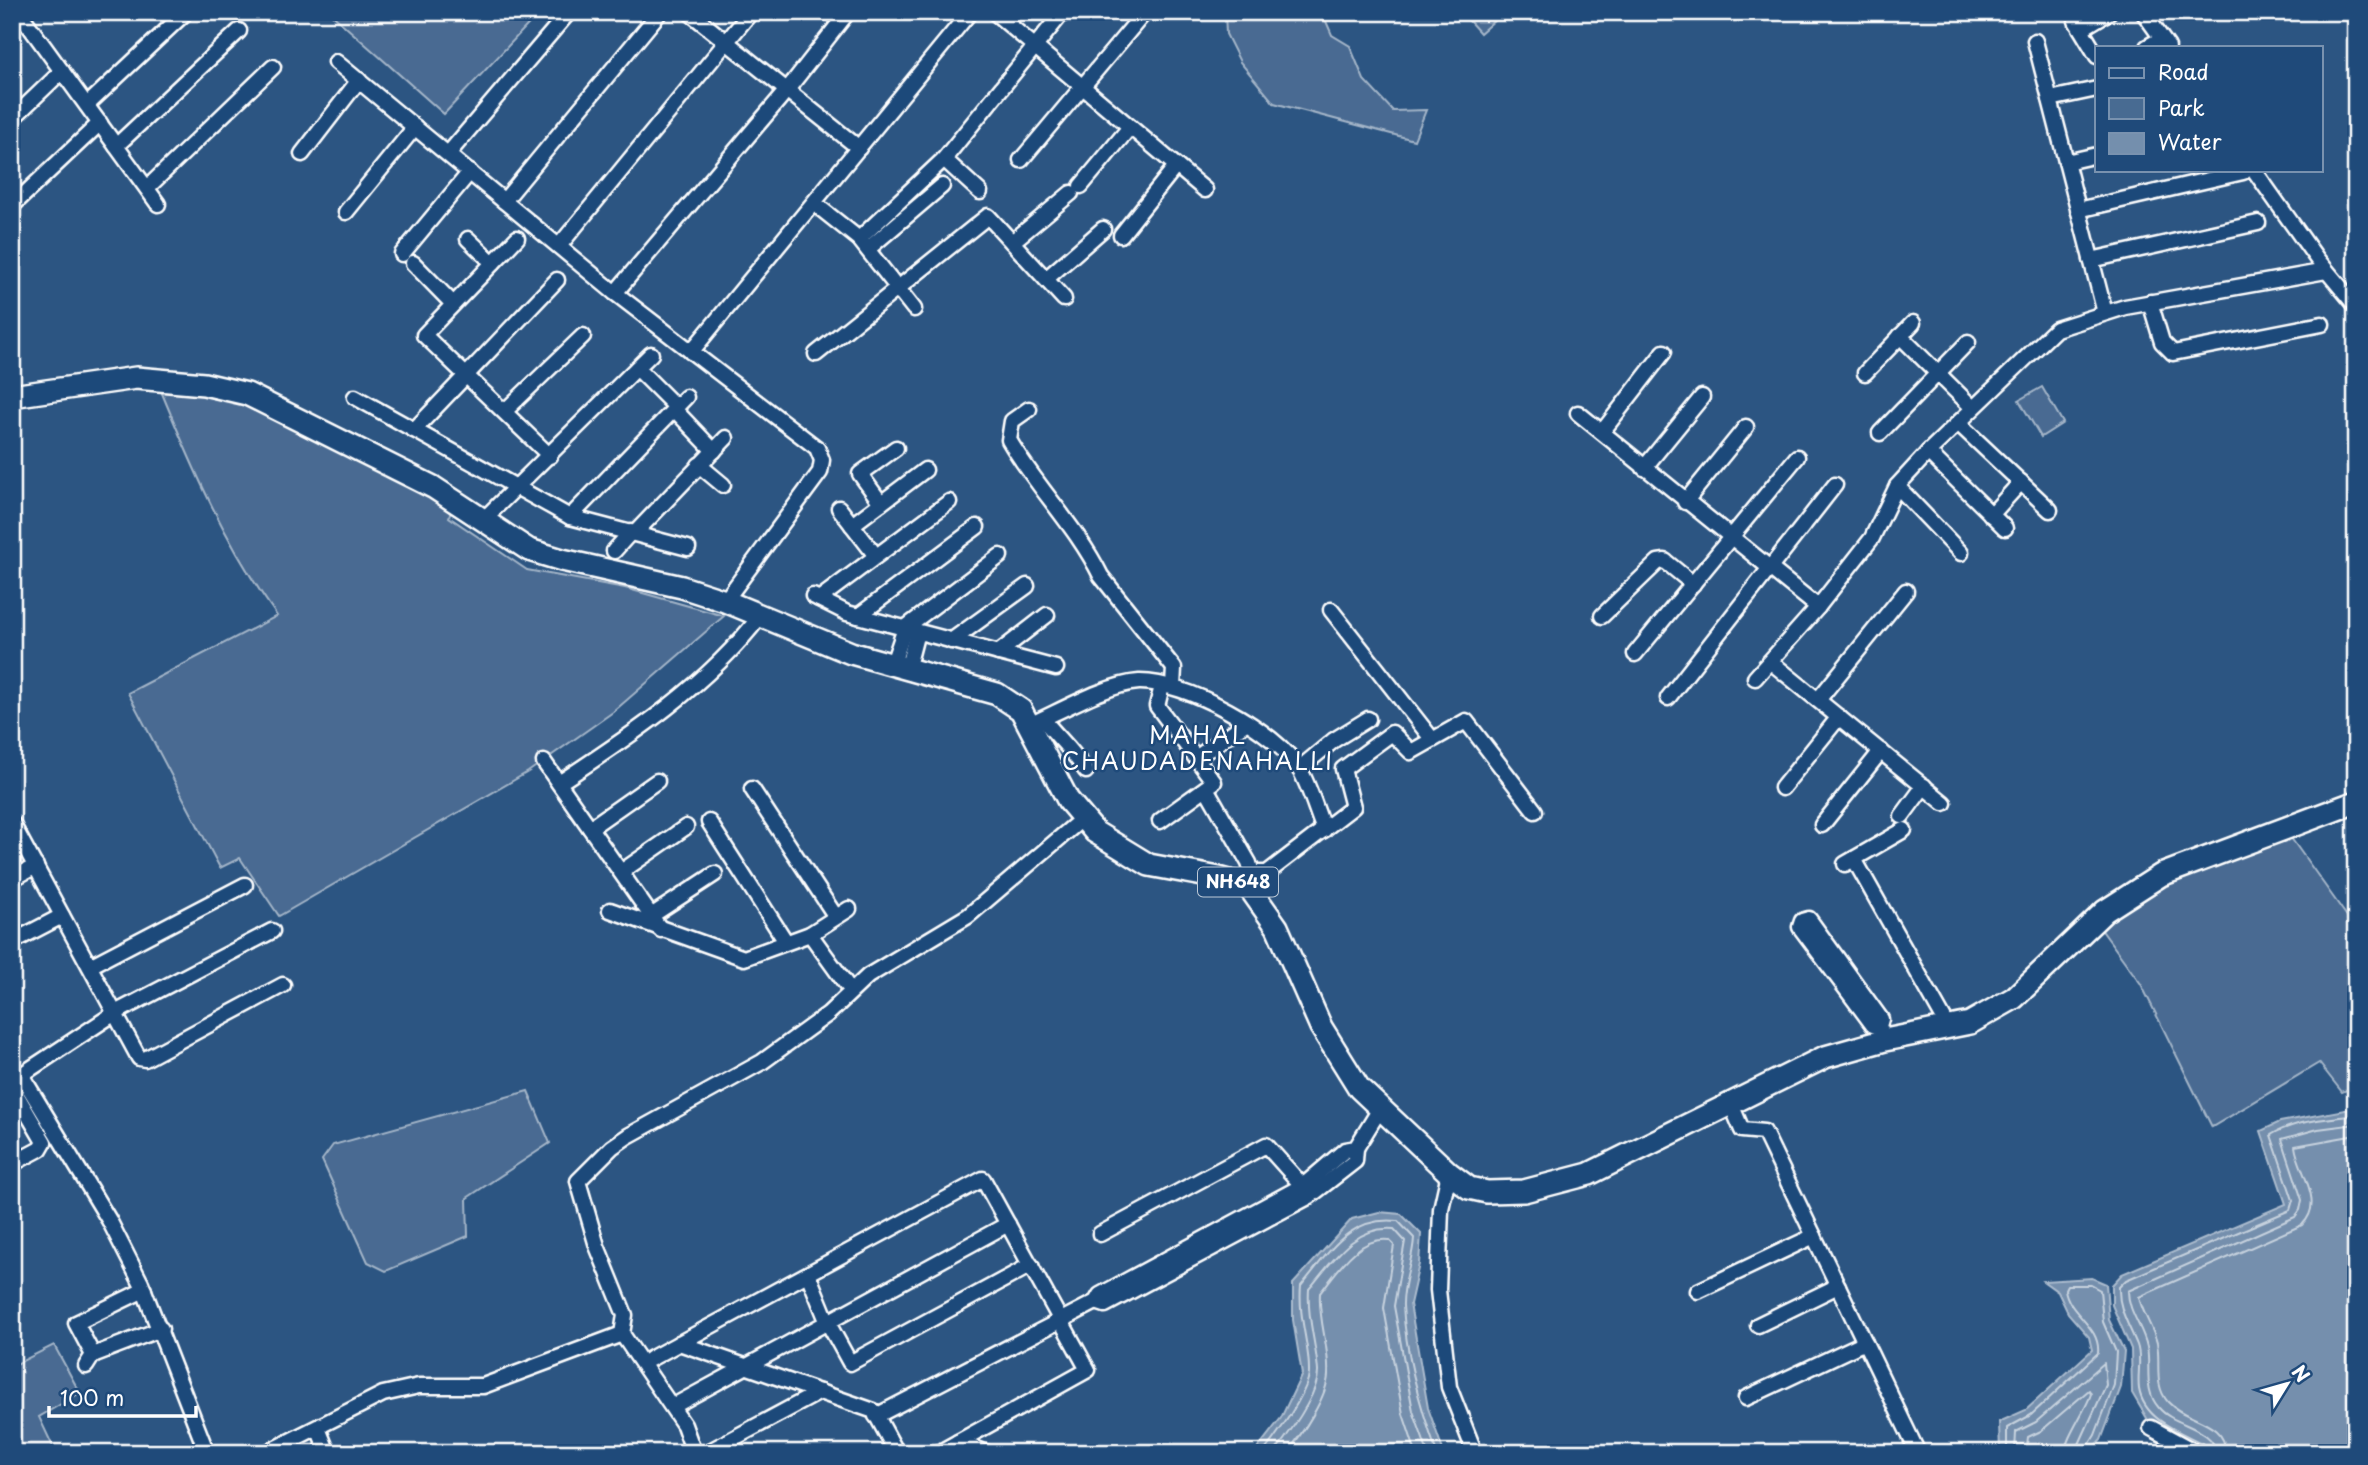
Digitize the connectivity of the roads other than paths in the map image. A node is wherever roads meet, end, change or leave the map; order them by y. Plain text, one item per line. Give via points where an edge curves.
1 (19, 12) edge
2 (186, 12) edge
3 (569, 12) edge
4 (660, 12) edge
5 (690, 12) edge
6 (751, 12) edge
7 (848, 12) edge
8 (970, 12) edge
9 (994, 12) edge
10 (1063, 12) edge
11 (1145, 12) edge
12 (2109, 12) edge
13 (2143, 12) edge
14 (239, 31) dead end
15 (2035, 41) dead end
16 (727, 42) junction
17 (1034, 46) junction
18 (2156, 46) edge
19 (2095, 53) edge
20 (337, 62) dead end
21 (273, 66) dead end
22 (62, 71) junction
23 (359, 80) junction
24 (1084, 88) junction
25 (2095, 89) edge
26 (787, 90) junction
27 (2050, 99) junction
28 (87, 105) junction
29 (12, 119) edge
30 (100, 123) junction
31 (415, 127) junction
32 (1130, 127) junction
33 (117, 146) junction
34 (859, 148) junction
35 (302, 154) dead end
36 (448, 154) junction
37 (2095, 155) edge
38 (944, 159) junction
39 (1021, 160) dead end
40 (2066, 162) junction
41 (1176, 166) junction
42 (470, 172) junction
43 (2245, 172) edge
44 (2250, 172) edge
45 (942, 186) dead end
46 (147, 188) junction
47 (1205, 190) dead end
48 (980, 192) dead end
49 (504, 201) junction
50 (158, 204) dead end
51 (815, 204) junction
52 (12, 206) edge
53 (2078, 210) junction
54 (346, 212) dead end
55 (2258, 223) dead end
56 (1103, 229) dead end
57 (1121, 235) dead end
58 (517, 238) dead end
59 (468, 239) dead end
60 (1012, 242) junction
61 (863, 244) junction
62 (559, 246) junction
63 (2091, 260) junction
64 (493, 263) junction
65 (2326, 271) junction
66 (1046, 279) junction
67 (557, 280) dead end
68 (898, 288) junction
69 (615, 293) junction
70 (2353, 297) edge
71 (1065, 299) dead end
72 (2150, 302) junction
73 (453, 304) junction
74 (915, 309) dead end
75 (2105, 313) junction
76 (1913, 323) dead end
77 (2322, 324) dead end
78 (583, 336) dead end
79 (1900, 336) junction
80 (1968, 342) dead end
81 (691, 352) junction
82 (1664, 352) dead end
83 (651, 354) dead end
84 (816, 354) dead end
85 (637, 368) junction
86 (466, 373) junction
87 (1865, 373) dead end
88 (1938, 373) junction
89 (12, 396) edge
90 (355, 397) dead end
91 (1702, 397) dead end
92 (679, 404) junction
93 (1029, 408) dead end
94 (1973, 408) junction
95 (505, 411) junction
96 (1578, 413) dead end
97 (1958, 423) junction
98 (1746, 427) dead end
99 (414, 430) junction
100 (1602, 432) junction
101 (1880, 433) dead end
102 (726, 438) dead end
103 (896, 448) dead end
104 (714, 451) junction
105 (1928, 452) junction
106 (550, 456) junction
107 (1797, 457) dead end
108 (699, 465) junction
109 (1644, 468) junction
110 (925, 470) dead end
111 (2021, 482) junction
112 (723, 485) dead end
113 (1835, 485) dead end
114 (1897, 486) junction
115 (515, 488) junction
116 (948, 502) dead end
117 (1685, 502) junction
118 (881, 503) junction
119 (839, 508) dead end
120 (2050, 510) dead end
121 (1991, 514) junction
122 (570, 517) junction
123 (483, 520) junction
124 (852, 525) junction
125 (977, 527) dead end
126 (2005, 528) dead end
127 (633, 532) junction
128 (1731, 538) junction
129 (688, 548) dead end
130 (614, 551) dead end
131 (1961, 553) dead end
132 (876, 556) junction
133 (1000, 556) dead end
134 (1770, 570) junction
135 (1693, 584) junction
136 (1027, 586) dead end
137 (1906, 591) dead end
138 (725, 601) junction
139 (1818, 607) junction
140 (1331, 610) dead end
141 (761, 615) junction
142 (1047, 615) dead end
143 (858, 616) junction
144 (1602, 616) dead end
145 (911, 630) junction
146 (951, 641) junction
147 (998, 653) junction
148 (1635, 654) dead end
149 (1771, 662) junction
150 (899, 668) junction
151 (1056, 668) dead end
152 (1755, 678) dead end
153 (1167, 686) junction
154 (1668, 698) dead end
155 (1818, 700) junction
156 (1839, 717) junction
157 (1368, 719) dead end
158 (1036, 722) junction
159 (1247, 722) junction
160 (1432, 739) junction
161 (1881, 751) junction
162 (1196, 758) junction
163 (544, 762) dead end
164 (1299, 769) junction
165 (1087, 771) dead end
166 (657, 781) dead end
167 (559, 783) junction
168 (1924, 786) junction
169 (1206, 788) junction
170 (1782, 788) dead end
171 (752, 789) dead end
172 (2356, 802) edge
173 (1944, 803) dead end
174 (1535, 811) dead end
175 (1082, 819) junction
176 (1160, 821) dead end
177 (709, 822) dead end
178 (12, 823) edge
179 (1822, 825) dead end
180 (686, 827) dead end
181 (590, 828) junction
182 (1324, 830) junction
183 (36, 866) junction
184 (621, 872) junction
185 (715, 874) dead end
186 (12, 879) edge
187 (1250, 880) junction
188 (245, 885) dead end
189 (849, 909) dead end
190 (610, 910) dead end
191 (62, 916) junction
192 (651, 916) junction
193 (836, 917) junction
194 (272, 931) dead end
195 (662, 931) junction
196 (810, 934) junction
197 (12, 942) edge
198 (786, 942) junction
199 (90, 966) junction
200 (846, 984) dead end
201 (283, 985) dead end
202 (115, 1013) junction
203 (1949, 1028) junction
204 (1882, 1033) junction
205 (15, 1081) edge
206 (1731, 1104) junction
207 (1380, 1109) junction
208 (12, 1164) edge
209 (1449, 1173) junction
210 (1307, 1190) junction
211 (1008, 1224) junction
212 (1100, 1234) dead end
213 (1814, 1236) junction
214 (1031, 1265) junction
215 (807, 1274) junction
216 (1838, 1286) junction
217 (144, 1290) junction
218 (1698, 1291) dead end
219 (1060, 1320) junction
220 (828, 1323) junction
221 (1758, 1325) dead end
222 (161, 1329) junction
223 (622, 1334) junction
224 (1864, 1342) junction
225 (679, 1343) junction
226 (650, 1359) dead end
227 (746, 1367) junction
228 (820, 1392) junction
229 (1746, 1398) dead end
230 (679, 1403) dead end
231 (876, 1416) junction
232 (318, 1428) junction
233 (2151, 1428) dead end
234 (958, 1442) junction
235 (290, 1448) edge
236 (708, 1452) edge
237 (207, 1453) edge
238 (266, 1453) edge
239 (328, 1453) edge
240 (694, 1453) edge
241 (897, 1453) edge
242 (938, 1453) edge
243 (987, 1453) edge
244 (1475, 1453) edge
245 (1917, 1453) edge
246 (2197, 1453) edge

1 - 22 street
2 - 28 street
3 - 36 street
4 - 49 street
5 - 16 street
6 - 16 street
7 - 26 street
8 - 34 street
9 - 17 street
10 - 17 street
11 - 24 street
12 - 19 street via 2078,25
13 - 18 street
14 - 33 street
15 - 27 street
16 - 26 street
16 - 62 street
17 - 24 street
17 - 38 street
20 - 23 street
21 - 46 street
22 - 28 street
22 - 29 street
23 - 31 street
23 - 35 street
24 - 32 street
24 - 39 street
25 - 27 street
26 - 34 street
26 - 69 street
27 - 40 street
28 - 30 street
30 - 33 street
30 - 52 street
31 - 36 street
31 - 54 street
32 - 41 street
32 - 60 street via 1076,189
33 - 46 street
34 - 51 street
36 - 42 street
37 - 40 street
38 - 48 street
38 - 61 street
40 - 53 street
41 - 47 street
41 - 57 street
42 - 49 street
42 - 73 street via 407,258
43 - 53 street
44 - 65 street
45 - 61 street
46 - 50 street
49 - 62 street
51 - 61 street
51 - 81 street
53 - 63 street
55 - 63 street
56 - 66 street
58 - 64 street
59 - 64 street
60 - 66 street
60 - 68 street via 988,216
61 - 68 street
62 - 69 street
63 - 75 street
64 - 73 street
65 - 70 street
65 - 72 street
66 - 71 street
67 - 86 street
68 - 74 street
68 - 84 street
69 - 81 street
72 - 75 street
72 - 77 street via 2162,342 2173,353
73 - 86 street via 424,335
75 - 94 street via 2056,330
76 - 79 street
78 - 95 street
79 - 87 street
79 - 88 street
80 - 88 street
81 - 138 street via 817,448 822,460 820,472
82 - 100 street
83 - 85 street
85 - 92 street
85 - 106 street
86 - 95 street
86 - 99 street
88 - 94 street
88 - 101 street
89 - 123 highway, NH648 via 136,378 204,384 247,394 433,487
90 - 99 street
91 - 109 street
92 - 104 street
92 - 122 street
93 - 153 street via 1012,421 1009,440 1101,576 1174,668
94 - 97 street
95 - 106 street
96 - 100 street
97 - 105 street
97 - 111 street
98 - 117 street
99 - 115 street
100 - 109 street
102 - 104 street
103 - 118 street via 860,474
104 - 108 street
105 - 114 street
105 - 121 street
106 - 115 street
107 - 128 street
108 - 112 street
108 - 127 street
109 - 117 street
110 - 118 street
111 - 120 street
111 - 121 street
113 - 134 street
114 - 131 street
114 - 139 street via 1872,538
115 - 122 street
115 - 123 street
116 - 132 street
117 - 128 street
118 - 124 street
119 - 124 street
121 - 126 street
122 - 127 street
123 - 138 highway, NH648 via 529,550
124 - 132 street
125 - 143 street
127 - 129 street
127 - 130 street
128 - 134 street
128 - 135 street
132 - 143 street via 816,597
133 - 145 street
134 - 139 street
134 - 154 street
135 - 144 street via 1665,561 1658,562
135 - 148 street
136 - 146 street
137 - 155 street
138 - 141 highway, NH648
139 - 149 street
140 - 160 street
141 - 150 highway, NH648
141 - 167 street via 737,646 666,709
142 - 147 street
143 - 145 street
145 - 146 street
145 - 150 street
146 - 147 street
147 - 151 street
149 - 152 street
149 - 155 street
150 - 158 highway, NH648 via 997,694
153 - 158 street via 1140,682 1119,687
153 - 159 street
153 - 162 street via 1157,705
155 - 156 street
156 - 161 street
156 - 170 street
157 - 164 street
158 - 165 street via 1072,747
158 - 175 highway, NH648 via 1068,800
159 - 162 street
159 - 164 street
160 - 174 street via 1466,721
160 - 182 street via 1411,752 1392,733 1357,756 1343,769 1353,807
161 - 168 street
161 - 179 street
162 - 169 street via 1214,782
163 - 167 street
164 - 182 street
166 - 181 street
167 - 181 street
168 - 173 street
168 - 203 street via 1903,823 1850,862
169 - 176 street
169 - 187 street
171 - 193 street
172 - 203 highway, NH648 via 2161,875 2105,911 2014,998 1970,1024
175 - 187 highway, NH648 via 1149,865
175 - 223 street via 968,916 868,976 828,1014 762,1062 628,1136 588,1169 578,1181 597,1246 625,1315
177 - 198 street
178 - 183 street
180 - 184 street
181 - 184 street
182 - 187 street via 1267,873
183 - 186 street
183 - 191 street
184 - 192 street
185 - 192 street
187 - 207 highway, NH648 via 1277,926 1332,1048 1359,1088
188 - 199 street
189 - 193 street
190 - 195 street
191 - 197 street
191 - 199 street
192 - 195 street
193 - 196 street
194 - 202 street
195 - 198 street via 744,958
196 - 198 street
196 - 200 street
199 - 202 street
201 - 202 street via 145,1059 137,1055
202 - 205 street
203 - 204 highway, NH648
204 - 204 street via 1800,928 1802,920 1809,919 1881,1019
204 - 206 highway, NH648
205 - 208 street via 44,1142 40,1149
205 - 217 street via 109,1220
206 - 209 highway, NH648 via 1625,1158 1545,1187 1506,1194 1488,1192 1469,1188
206 - 213 street via 1742,1130 1764,1132
207 - 209 highway, NH648
207 - 210 street via 1356,1148 1345,1150
209 - 244 street via 1441,1209 1438,1290 1449,1387
210 - 212 street via 1266,1145
210 - 219 street
211 - 214 street
211 - 215 street via 983,1179
211 - 220 street
213 - 216 street
213 - 218 street
214 - 219 street
214 - 220 street via 849,1363
215 - 220 street
215 - 225 street
216 - 221 street
216 - 224 street
217 - 222 street
217 - 222 street via 76,1323 90,1361
219 - 231 street
219 - 234 street via 1088,1370
220 - 227 street
222 - 237 street
223 - 232 street via 483,1386 419,1386 383,1394
223 - 240 street via 684,1425
224 - 229 street
224 - 245 street
225 - 226 street
225 - 227 street
227 - 228 street
227 - 230 street
228 - 231 street via 874,1411
228 - 236 street
231 - 241 street
232 - 235 street
232 - 239 street
233 - 246 street
234 - 242 street
234 - 243 street
235 - 238 street

